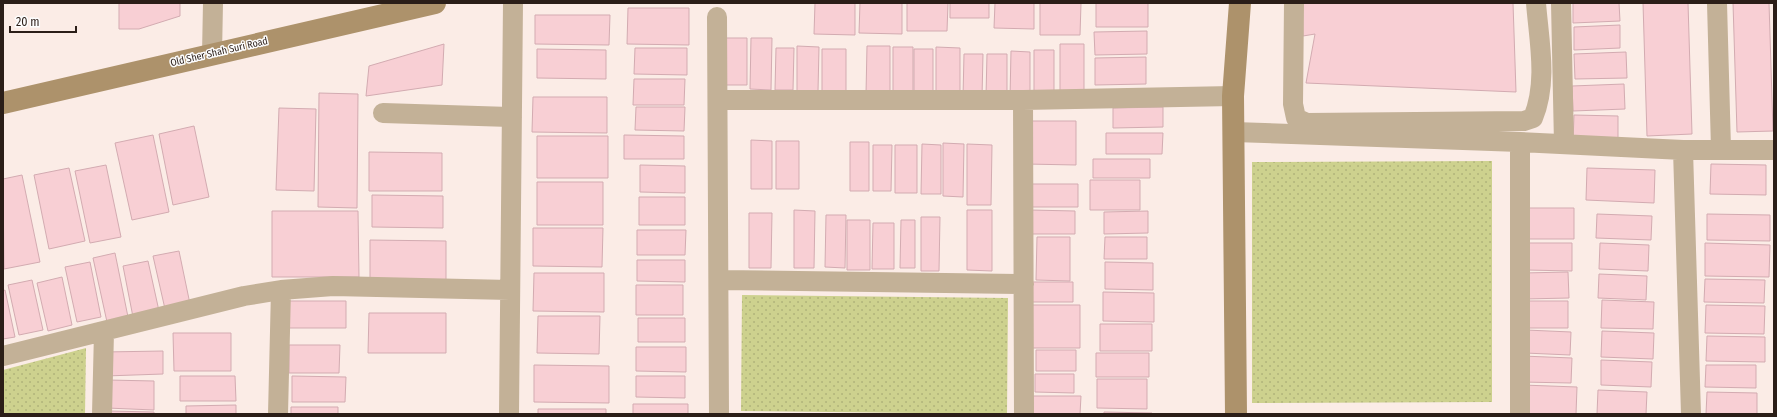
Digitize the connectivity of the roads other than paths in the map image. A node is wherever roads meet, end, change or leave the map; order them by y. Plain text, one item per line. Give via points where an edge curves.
1 (213, 3) edge
2 (435, 3) edge
3 (513, 3) edge
4 (1240, 3) edge
5 (1294, 3) edge
6 (1536, 3) edge
7 (1561, 3) edge
8 (1717, 3) edge
9 (717, 18) dead end
10 (212, 54) junction
11 (1233, 96) junction
12 (718, 100) junction
13 (1023, 100) junction
14 (3, 102) edge
15 (383, 113) dead end
16 (512, 117) junction
17 (1234, 132) junction
18 (1520, 142) junction
19 (1564, 144) junction
20 (1722, 149) junction
21 (1683, 150) junction
22 (1774, 150) edge
23 (719, 280) junction
24 (1024, 284) junction
25 (281, 290) junction
26 (510, 290) junction
27 (104, 332) junction
28 (3, 356) edge
29 (102, 414) edge
30 (278, 414) edge
31 (509, 414) edge
32 (719, 414) edge
33 (1024, 414) edge
34 (1236, 414) edge
35 (1520, 414) edge
36 (1690, 414) edge

1 - 10 street
2 - 10 street, Old Sher Shah Suri Road
3 - 16 street
4 - 11 street
5 - 6 street via 1293,104 1296,118 1307,123 1524,121 1533,118 1538,105 1542,77
7 - 19 street
8 - 20 street
9 - 12 street
10 - 14 street, Old Sher Shah Suri Road
11 - 13 street
11 - 17 street
12 - 13 street
12 - 23 street
13 - 24 street
15 - 16 street
16 - 26 street
17 - 18 street
17 - 34 street
18 - 19 street
18 - 35 street
19 - 21 street
20 - 21 street
20 - 22 street
21 - 36 street
23 - 24 street
23 - 32 street
24 - 33 street
25 - 26 street via 333,286
25 - 27 street via 244,296
25 - 30 street
26 - 31 street
27 - 28 street
27 - 29 street

